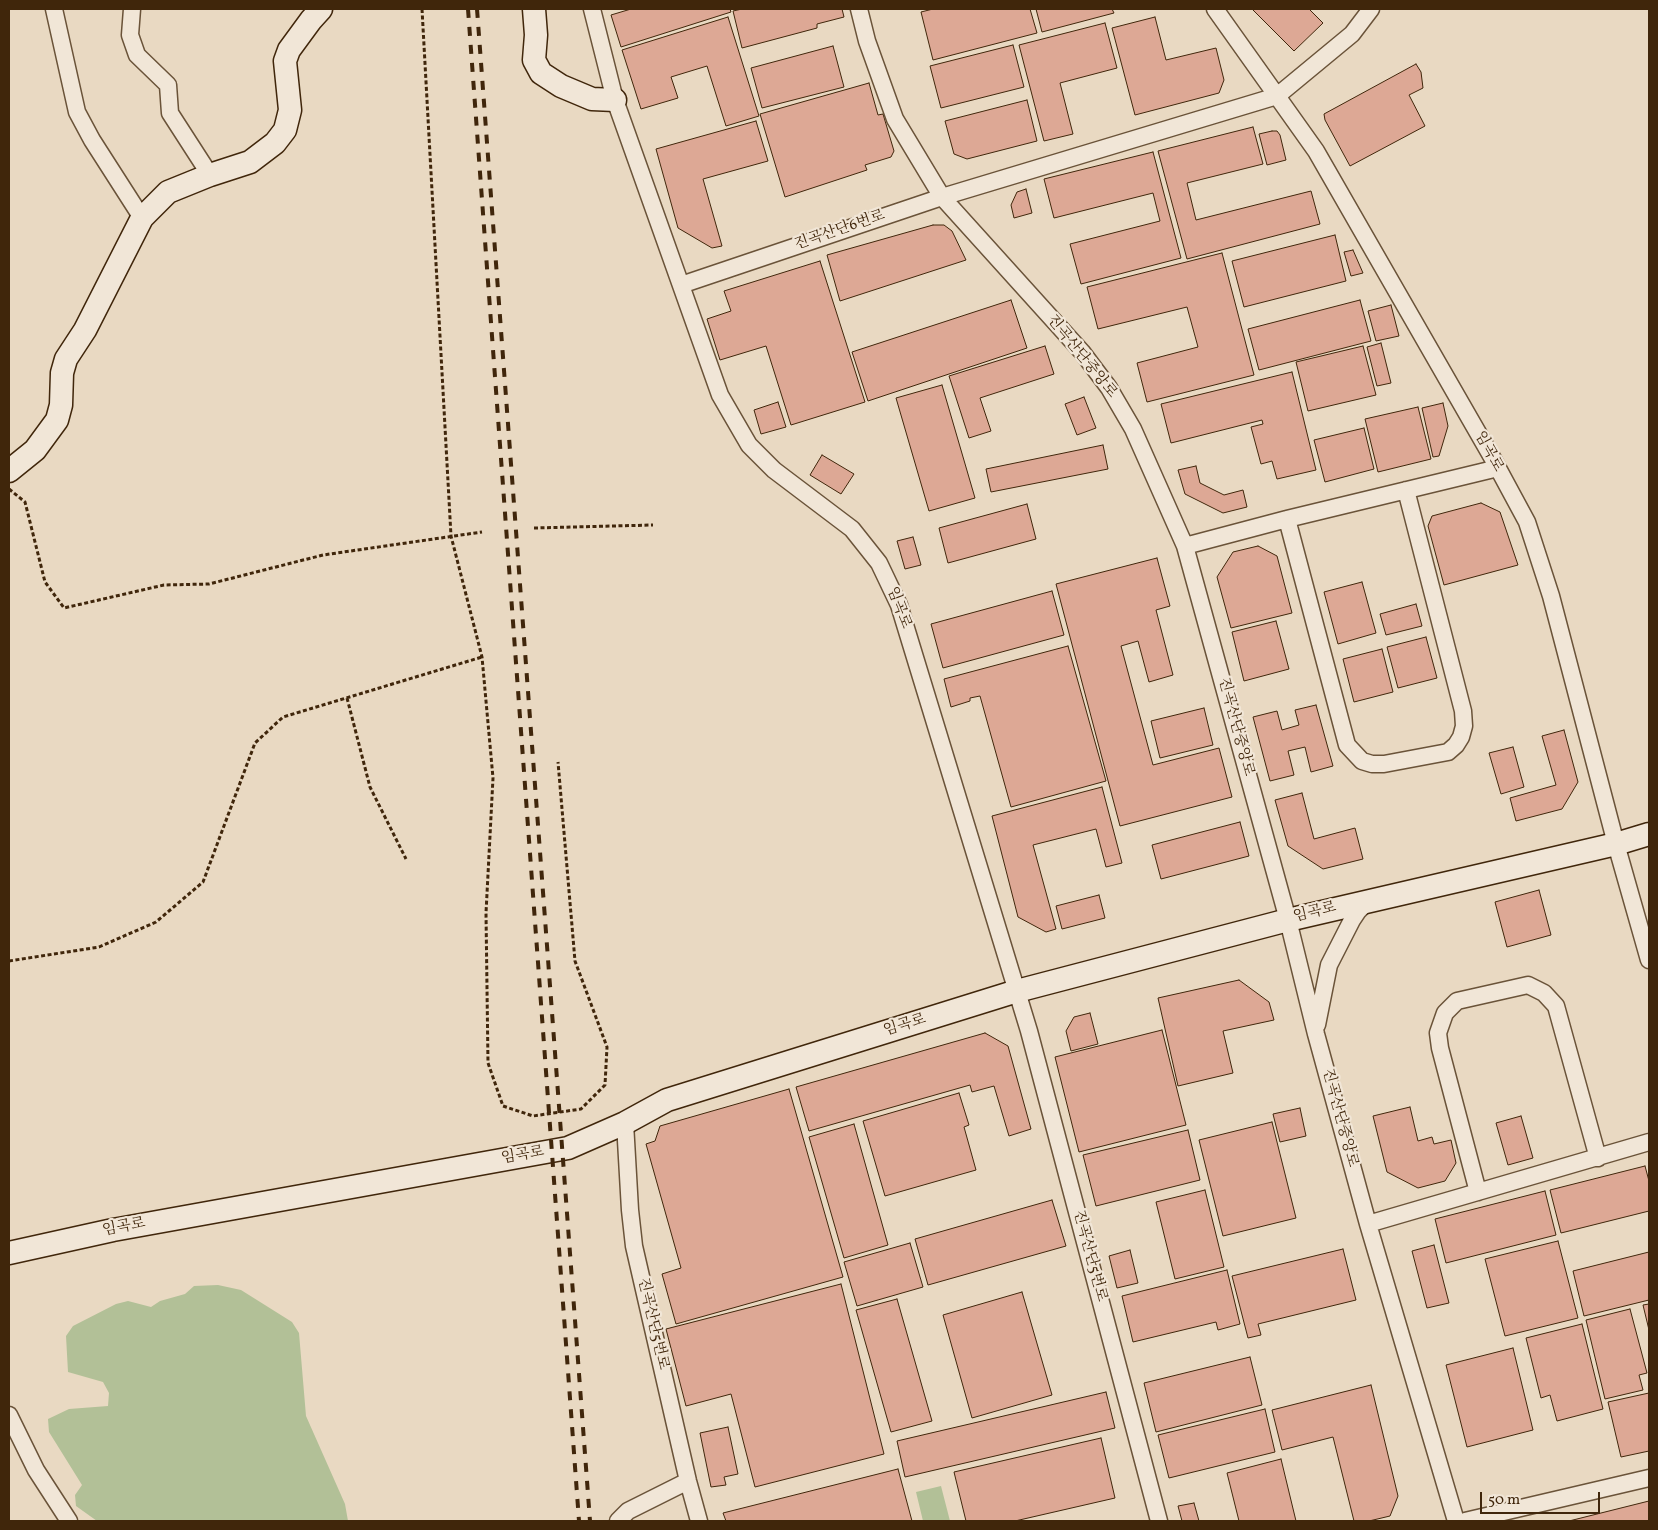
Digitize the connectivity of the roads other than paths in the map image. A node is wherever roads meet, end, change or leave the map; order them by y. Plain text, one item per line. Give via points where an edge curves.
1 (54, 9) edge
2 (132, 9) edge
3 (321, 9) edge
4 (534, 9) edge
5 (592, 9) edge
6 (859, 9) edge
7 (1215, 9) edge
8 (1371, 9) edge
9 (1277, 96) junction
10 (615, 100) junction
11 (210, 174) junction
12 (942, 196) junction
13 (142, 218) junction
14 (681, 285) junction
15 (1498, 468) junction
16 (9, 471) edge
17 (1406, 490) junction
18 (1286, 519) junction
19 (1186, 546) junction
20 (1649, 834) edge
21 (1616, 844) junction
22 (1369, 900) junction
23 (1288, 920) junction
24 (1649, 960) edge
25 (1017, 991) junction
26 (1316, 1034) junction
27 (625, 1123) junction
28 (1649, 1142) edge
29 (1598, 1158) junction
30 (1478, 1192) junction
31 (1368, 1224) junction
32 (9, 1252) edge
33 (9, 1414) edge
34 (1649, 1478) edge
35 (688, 1480) junction
36 (69, 1521) edge
37 (618, 1521) edge
38 (700, 1521) edge
39 (1159, 1521) edge
40 (1456, 1521) edge
41 (1465, 1521) edge

1 - 13 street via 77,112
2 - 11 street via 130,35 137,55 168,85 170,113
3 - 11 main road via 288,50 285,61 290,110 285,130 275,143 250,162
4 - 10 main road via 534,60 541,73 592,99
5 - 10 street
6 - 12 street, 진곡산단중앙로 via 895,119
7 - 9 street
8 - 9 street, 진곡산단6번로 via 1352,34
9 - 12 street, 진곡산단6번로
9 - 15 street, 임곡로 via 1316,151
10 - 14 street
11 - 13 main road via 168,192
12 - 14 street, 진곡산단6번로
12 - 19 street, 진곡산단중앙로 via 1082,352 1109,388 1133,429
13 - 16 main road via 66,359 57,420 36,450
14 - 25 street, 임곡로 via 720,396 749,445 774,470 852,529 879,563 899,605
15 - 17 street
15 - 21 street, 임곡로 via 1527,522 1551,596
17 - 18 street
17 - 18 street via 1463,711 1461,737 1448,752 1372,764 1362,762 1347,745
18 - 19 street
19 - 23 street, 진곡산단중앙로
20 - 21 main road, 임곡로
21 - 22 main road, 임곡로
21 - 24 street
22 - 23 main road, 임곡로
22 - 26 street via 1352,920 1329,965
23 - 25 main road, 임곡로
23 - 26 street, 진곡산단중앙로
25 - 27 main road, 임곡로 via 667,1100
25 - 39 street, 진곡산단5번로
26 - 31 street, 진곡산단중앙로
27 - 32 main road, 임곡로 via 568,1148 123,1228
27 - 35 street, 진곡산단5번로 via 634,1246
28 - 29 street
29 - 30 street
29 - 30 street via 1556,1006 1544,993 1528,986 1456,1001 1446,1013 1438,1033
30 - 31 street
31 - 40 street, 진곡산단중앙로
33 - 36 street via 36,1470
34 - 41 street
35 - 37 street via 628,1511
35 - 38 street, 진곡산단5번로

